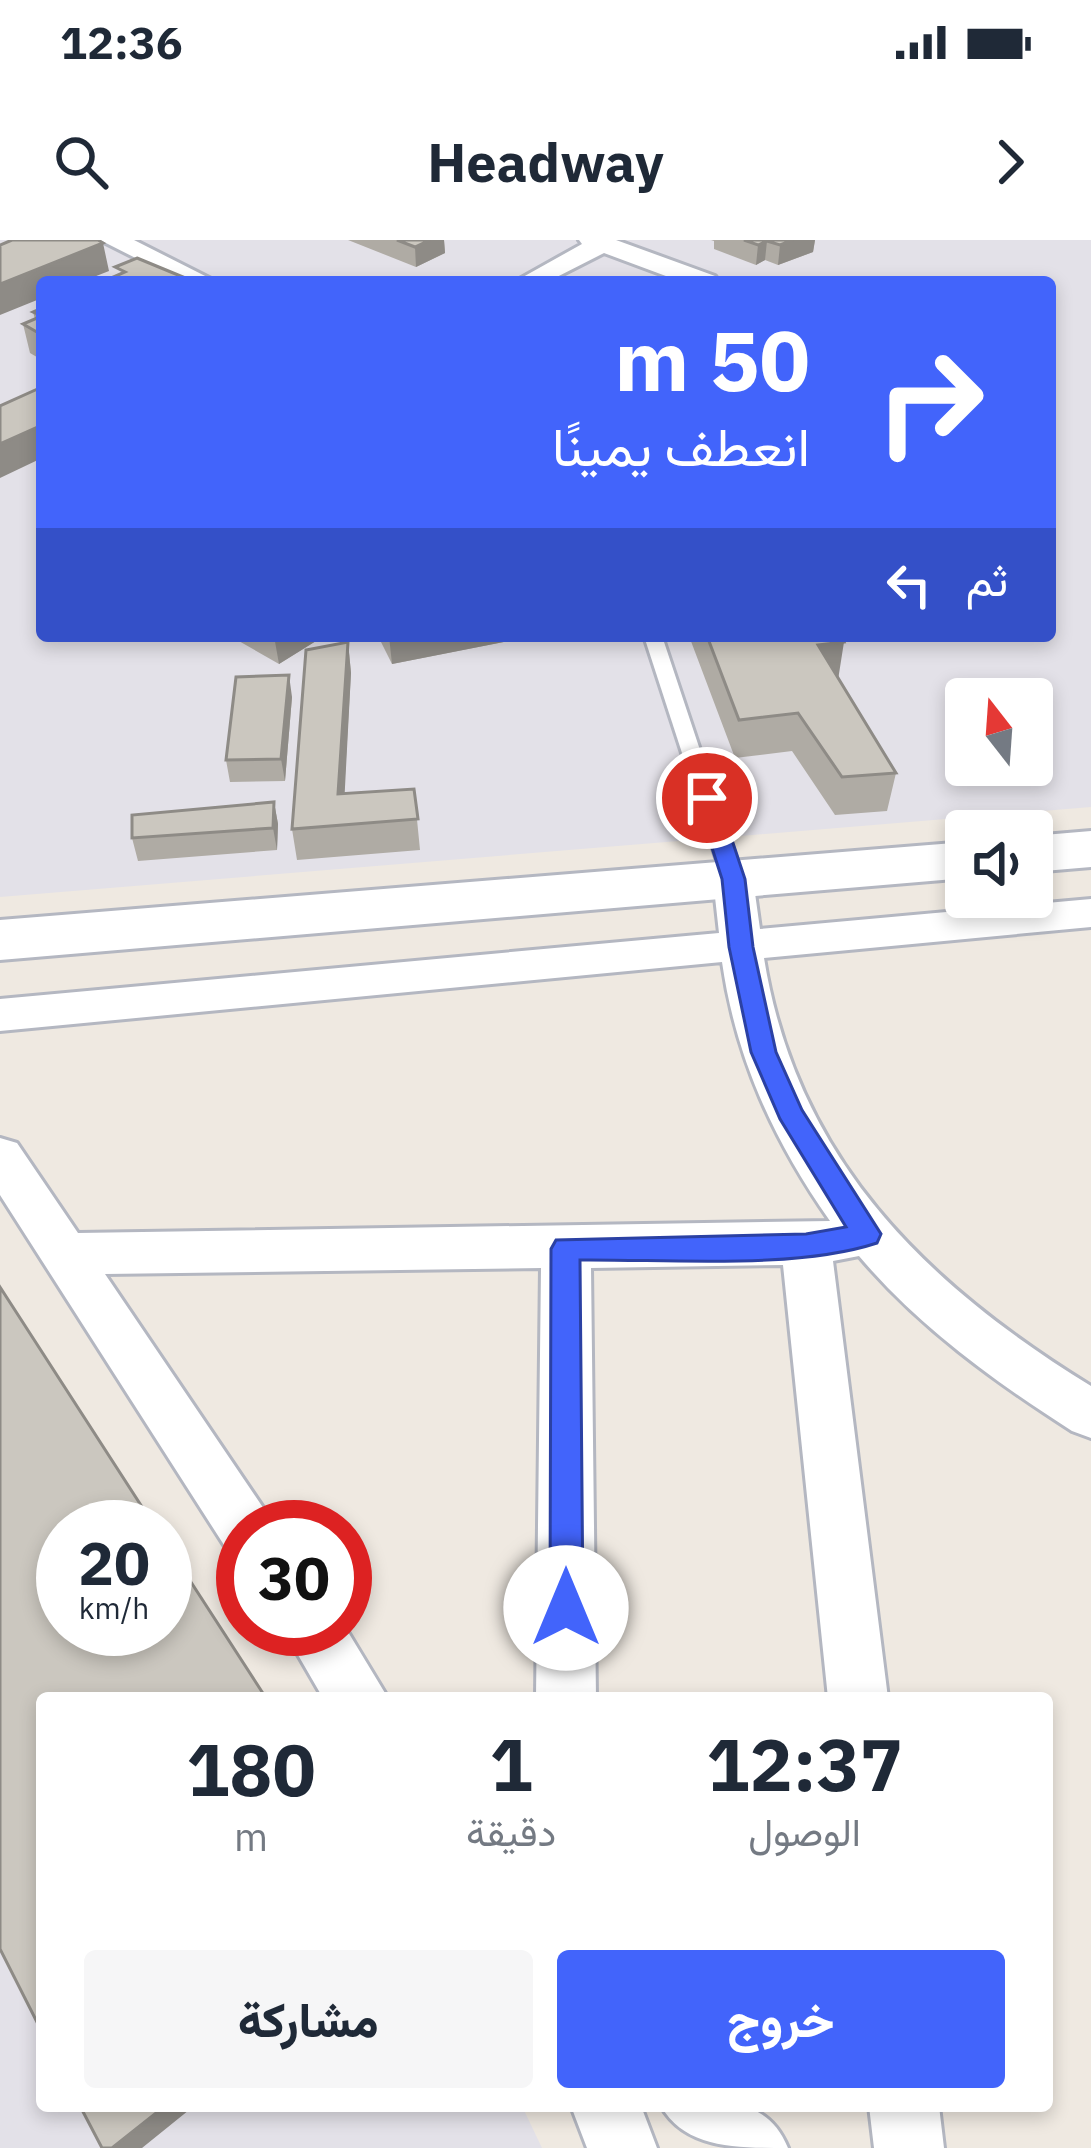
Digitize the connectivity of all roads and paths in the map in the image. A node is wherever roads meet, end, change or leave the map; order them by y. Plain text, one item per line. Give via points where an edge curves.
1 (113, 240) edge
2 (597, 242) edge
3 (191, 276) edge
4 (538, 276) edge
5 (690, 276) edge
6 (655, 642) edge
7 (945, 862) edge
8 (733, 879) junction
9 (1091, 913) edge
10 (0, 940) edge
11 (741, 947) junction
12 (0, 1015) edge
13 (0, 1156) edge
14 (867, 1234) junction
15 (806, 1245) junction
16 (566, 1249) junction
17 (62, 1254) junction
18 (1091, 1414) edge
19 (226, 1500) edge
20 (330, 1656) edge
21 (354, 1692) edge
22 (566, 1692) edge
23 (857, 1692) edge
24 (607, 2112) edge
25 (704, 2112) edge
26 (905, 2112) edge
27 (622, 2148) edge
28 (753, 2148) edge
29 (909, 2148) edge

1 - 3 street
2 - 4 street
2 - 5 street
6 - 8 lane
7 - 8 street
8 - 10 street
8 - 11 street
9 - 11 street
11 - 12 street
11 - 14 street via 764,1052 789,1112
13 - 17 street
14 - 15 street
14 - 18 street via 958,1324
15 - 16 street
15 - 23 street
16 - 17 street
16 - 22 street
17 - 19 street
20 - 21 street
24 - 27 street
25 - 28 street
26 - 29 street

